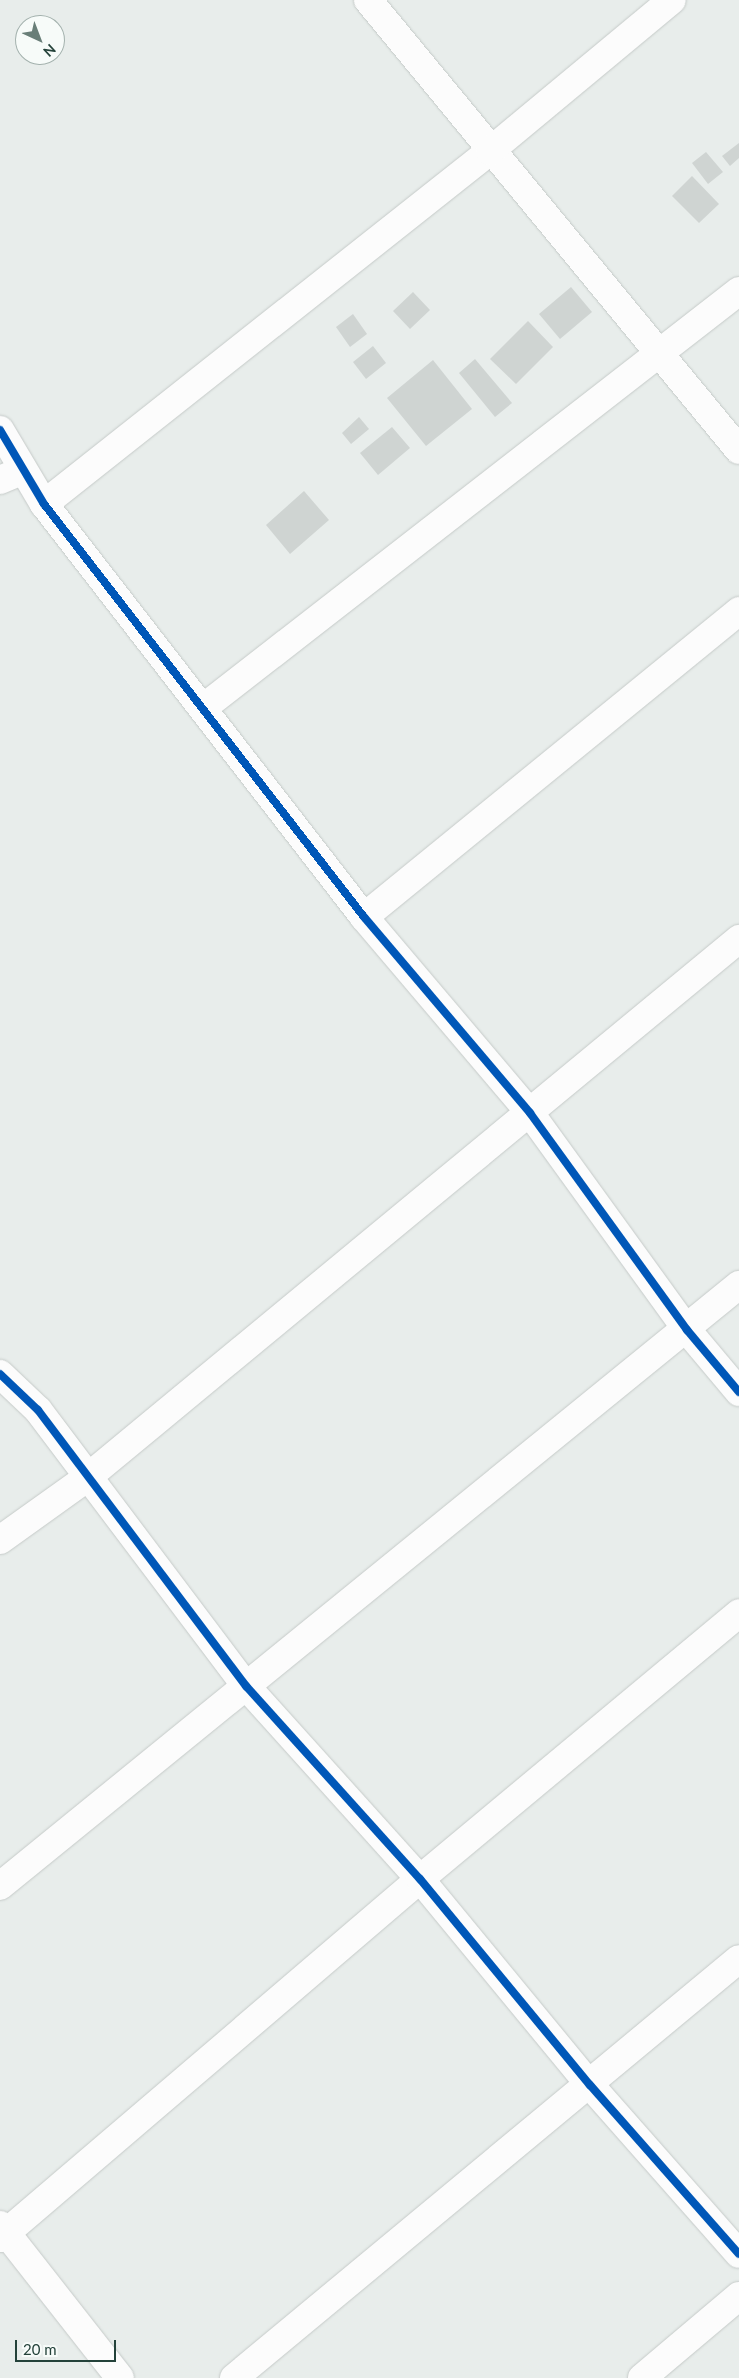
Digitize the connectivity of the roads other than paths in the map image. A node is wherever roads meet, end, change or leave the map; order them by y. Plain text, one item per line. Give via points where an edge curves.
1 (368, 0) edge
2 (672, 0) edge
3 (490, 151) junction
4 (739, 291) edge
5 (661, 354) junction
6 (0, 430) edge
7 (739, 450) edge
8 (12, 475) edge
9 (44, 504) junction
10 (739, 611) edge
11 (203, 708) junction
12 (364, 917) junction
13 (739, 939) edge
14 (530, 1113) junction
15 (739, 1285) edge
16 (687, 1330) junction
17 (0, 1374) edge
18 (739, 1392) edge
19 (88, 1476) junction
20 (0, 1540) edge
21 (739, 1613) edge
22 (246, 1686) junction
23 (420, 1879) junction
24 (0, 1886) edge
25 (739, 1959) edge
26 (590, 2085) junction
27 (2, 2232) edge
28 (739, 2254) edge
29 (739, 2296) edge
30 (120, 2378) edge
31 (234, 2378) edge
32 (642, 2378) edge

1 - 3 street
2 - 3 street
3 - 5 street
3 - 9 street
4 - 5 street
5 - 7 street
5 - 11 street
6 - 8 street
8 - 9 street
9 - 11 street
10 - 12 street
11 - 12 street
12 - 14 street
13 - 14 street
14 - 16 street
14 - 19 street
15 - 16 street
16 - 18 street
16 - 22 street
17 - 19 street via 38,1410
19 - 20 street
19 - 22 street
21 - 23 street
22 - 23 street
22 - 24 street
23 - 26 street
23 - 27 street
25 - 26 street
26 - 28 street
26 - 31 street
27 - 30 street
29 - 32 street

